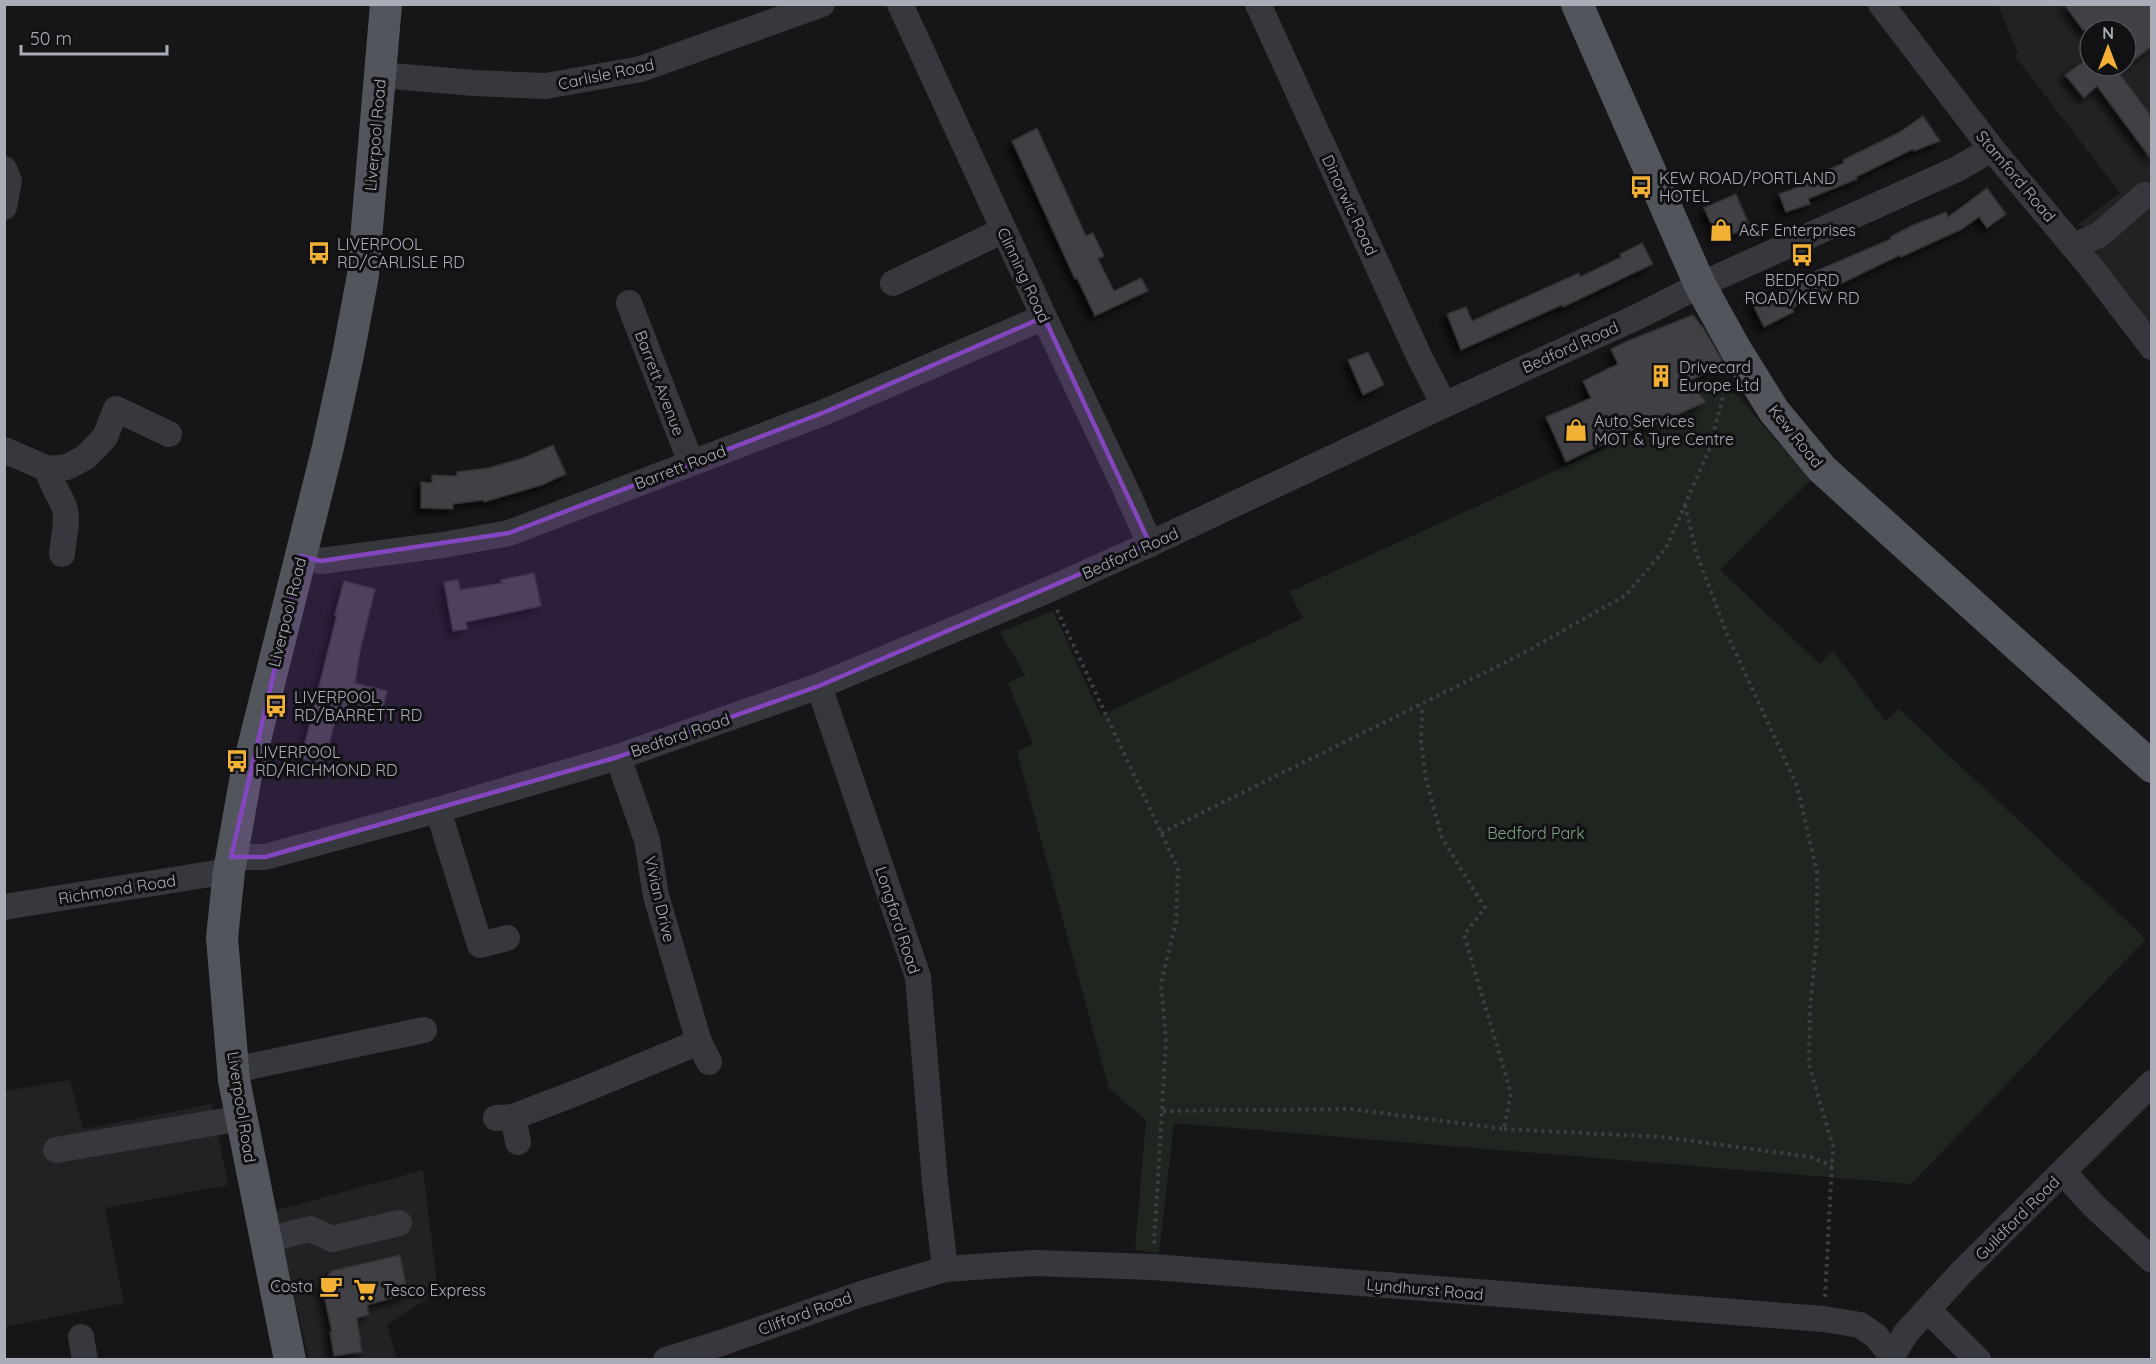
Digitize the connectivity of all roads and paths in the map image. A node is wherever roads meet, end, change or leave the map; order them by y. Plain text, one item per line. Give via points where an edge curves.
1 (386, 4) edge
2 (822, 4) edge
3 (900, 4) edge
4 (1258, 4) edge
5 (1577, 4) edge
6 (1881, 4) edge
7 (380, 75) junction
8 (1992, 149) junction
9 (4, 169) edge
10 (2145, 195) dead end
11 (4, 207) edge
12 (1004, 230) junction
13 (2073, 246) junction
14 (893, 283) dead end
15 (1700, 285) junction
16 (629, 303) dead end
17 (1044, 316) junction
18 (2151, 347) edge
19 (1736, 350) junction
20 (1444, 405) junction
21 (169, 434) dead end
22 (4, 450) edge
23 (691, 463) junction
24 (48, 469) junction
25 (1684, 505) junction
26 (1150, 544) junction
27 (62, 554) dead end
28 (301, 556) junction
29 (1048, 590) junction
30 (819, 686) junction
31 (1419, 705) junction
32 (618, 758) junction
33 (2151, 767) edge
34 (438, 810) junction
35 (1161, 833) junction
36 (230, 864) junction
37 (4, 908) edge
38 (507, 938) dead end
39 (424, 1030) dead end
40 (234, 1070) junction
41 (2151, 1083) edge
42 (1163, 1111) junction
43 (242, 1118) junction
44 (1504, 1129) junction
45 (518, 1142) dead end
46 (57, 1150) dead end
47 (1832, 1166) junction
48 (2063, 1172) junction
49 (399, 1223) dead end
50 (266, 1240) junction
51 (2151, 1260) edge
52 (1153, 1267) junction
53 (945, 1269) junction
54 (1928, 1310) junction
55 (1824, 1319) junction
56 (1892, 1358) edge
57 (290, 1359) edge
58 (666, 1359) edge
59 (1978, 1359) edge

1 - 7 main road, Liverpool Road
2 - 7 street, Carlisle Road via 641,69 546,86
3 - 12 street, Clinning Road
4 - 20 street, Dinorwic Road
5 - 15 main road, Kew Road
6 - 8 street, Stamford Road
7 - 28 main road, Liverpool Road via 363,275 336,412
8 - 13 street, Stamford Road
8 - 15 street, Bedford Road via 1957,169
9 - 11 street via 9,181
10 - 13 street via 2099,235
12 - 14 street
12 - 17 street, Clinning Road
13 - 18 street, Stamford Road
15 - 19 main road, Kew Road
15 - 20 street, Bedford Road
16 - 23 street, Barrett Avenue
17 - 23 street, Barrett Road via 825,412
17 - 26 street, Clinning Road
19 - 25 path via 1709,450
19 - 33 main road, Kew Road via 1774,411 1822,469
20 - 26 street, Bedford Road
21 - 24 street via 116,409 105,436 86,457 67,467
22 - 24 street
23 - 28 street, Barrett Road via 509,533 321,561
24 - 27 street via 66,513
25 - 31 path via 1666,548 1626,595 1520,655
25 - 47 path via 1696,552 1726,634 1797,786 1816,872 1809,1065 1833,1146
26 - 29 street, Bedford Road
28 - 36 main road, Liverpool Road via 246,776
29 - 30 street, Bedford Road
29 - 35 path
30 - 32 street, Bedford Road
30 - 53 street, Longford Road via 918,977
31 - 35 path
31 - 44 path via 1426,780 1442,838 1485,908 1464,935 1511,1093
32 - 34 street, Bedford Road
32 - 45 street, Vivian Drive via 647,840 656,896 704,1052 505,1117
34 - 36 street, Bedford Road
34 - 38 street via 480,945
35 - 42 path via 1178,869 1176,922 1161,983 1166,1041
36 - 37 street, Richmond Road
36 - 40 main road, Liverpool Road via 222,938
39 - 40 street
40 - 43 main road, Liverpool Road
41 - 48 street, Guildford Road
42 - 44 path via 1352,1109
42 - 52 path
43 - 46 street
43 - 50 main road, Liverpool Road
44 - 47 path via 1663,1137 1810,1157
47 - 55 path
48 - 51 street
48 - 54 street, Guildford Road
49 - 50 street via 332,1239 310,1229
50 - 57 main road, Liverpool Road
52 - 53 street, Lyndhurst Road via 1033,1263
52 - 55 street, Lyndhurst Road
53 - 58 street, Clifford Road
54 - 56 street, Guildford Road via 1906,1333
54 - 59 street
55 - 56 street, Lyndhurst Road via 1860,1325 1876,1336

